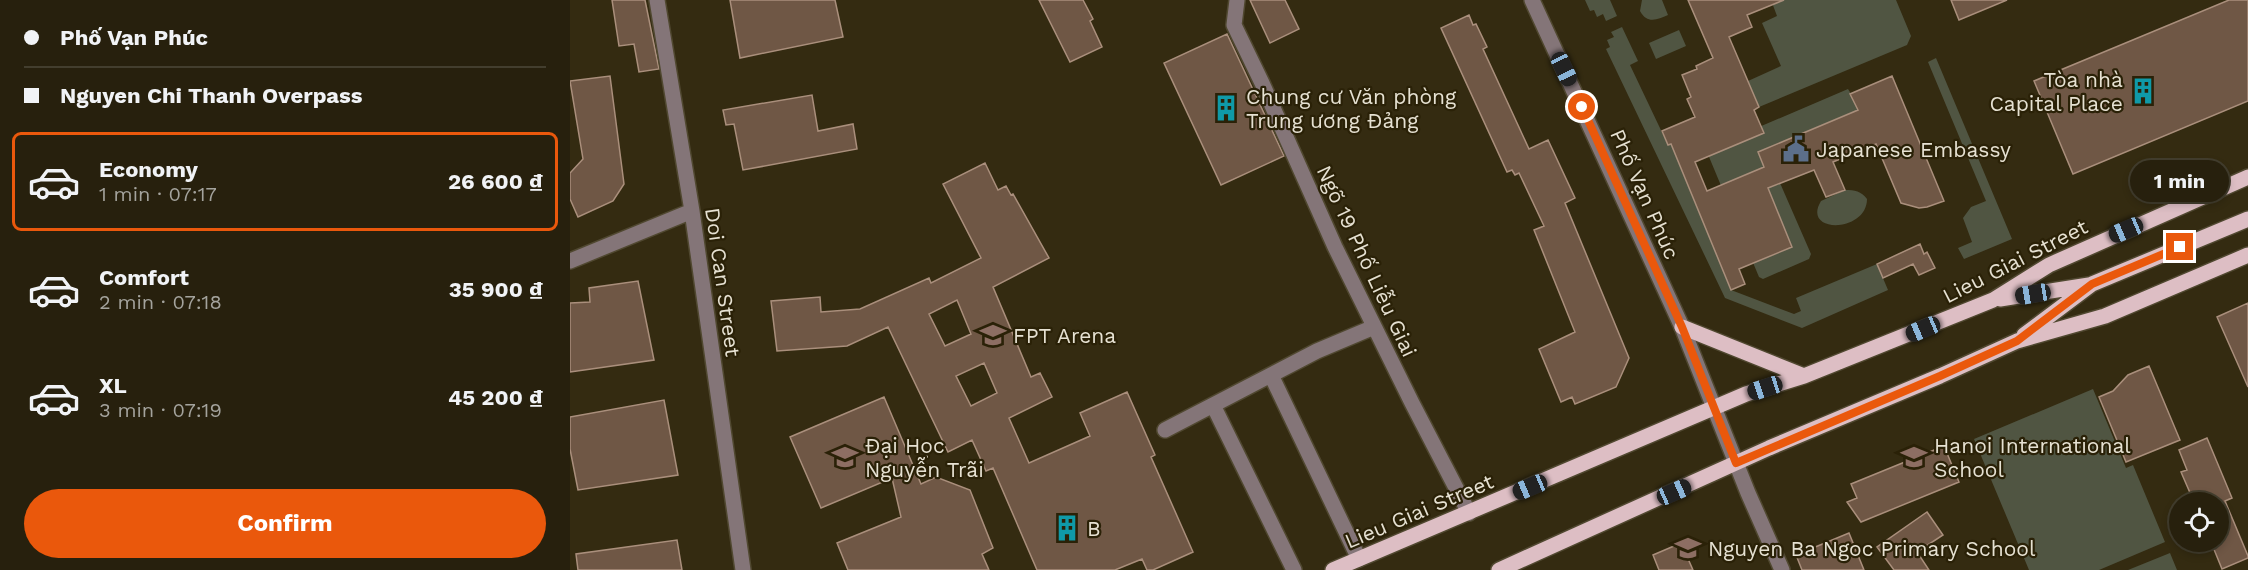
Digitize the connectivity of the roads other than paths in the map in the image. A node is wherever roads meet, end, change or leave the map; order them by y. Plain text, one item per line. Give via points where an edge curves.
1 (657, 0) edge
2 (1237, 0) edge
3 (1532, 0) edge
4 (2248, 177) edge
5 (692, 211) junction
6 (2248, 219) edge
7 (2248, 255) edge
8 (570, 261) edge
9 (2092, 284) junction
10 (1993, 300) junction
11 (1374, 327) junction
12 (1682, 327) junction
13 (2017, 341) junction
14 (1271, 375) junction
15 (1804, 376) junction
16 (1213, 405) junction
17 (1715, 407) junction
18 (1165, 430) dead end
19 (1736, 463) junction
20 (1469, 513) junction
21 (1359, 559) junction
22 (742, 570) edge
23 (1294, 570) edge
24 (1334, 570) edge
25 (1499, 570) edge
26 (1782, 570) edge

1 - 5 street, Doi Can Street
2 - 11 street, Ngõ 19 Phố Liễu Giai via 1234,25
3 - 12 street, Phố Vạn Phúc
4 - 10 main road, Lieu Giai Street via 2049,265
5 - 8 street
5 - 22 street, Doi Can Street
6 - 9 main road
7 - 13 main road via 2106,316
9 - 10 main road
9 - 13 main road
10 - 15 main road, Lieu Giai Street
11 - 14 street
11 - 20 street, Ngõ 19 Phố Liễu Giai
12 - 15 main road
12 - 17 street, Phố Vạn Phúc
13 - 19 main road
14 - 16 street
14 - 21 street
15 - 17 main road, Lieu Giai Street
16 - 18 street
16 - 23 street
17 - 19 street, Phố Vạn Phúc
17 - 20 main road, Lieu Giai Street
19 - 25 main road
19 - 26 street, Phố Vạn Phúc
20 - 21 main road, Lieu Giai Street
21 - 24 main road, Lieu Giai Street

